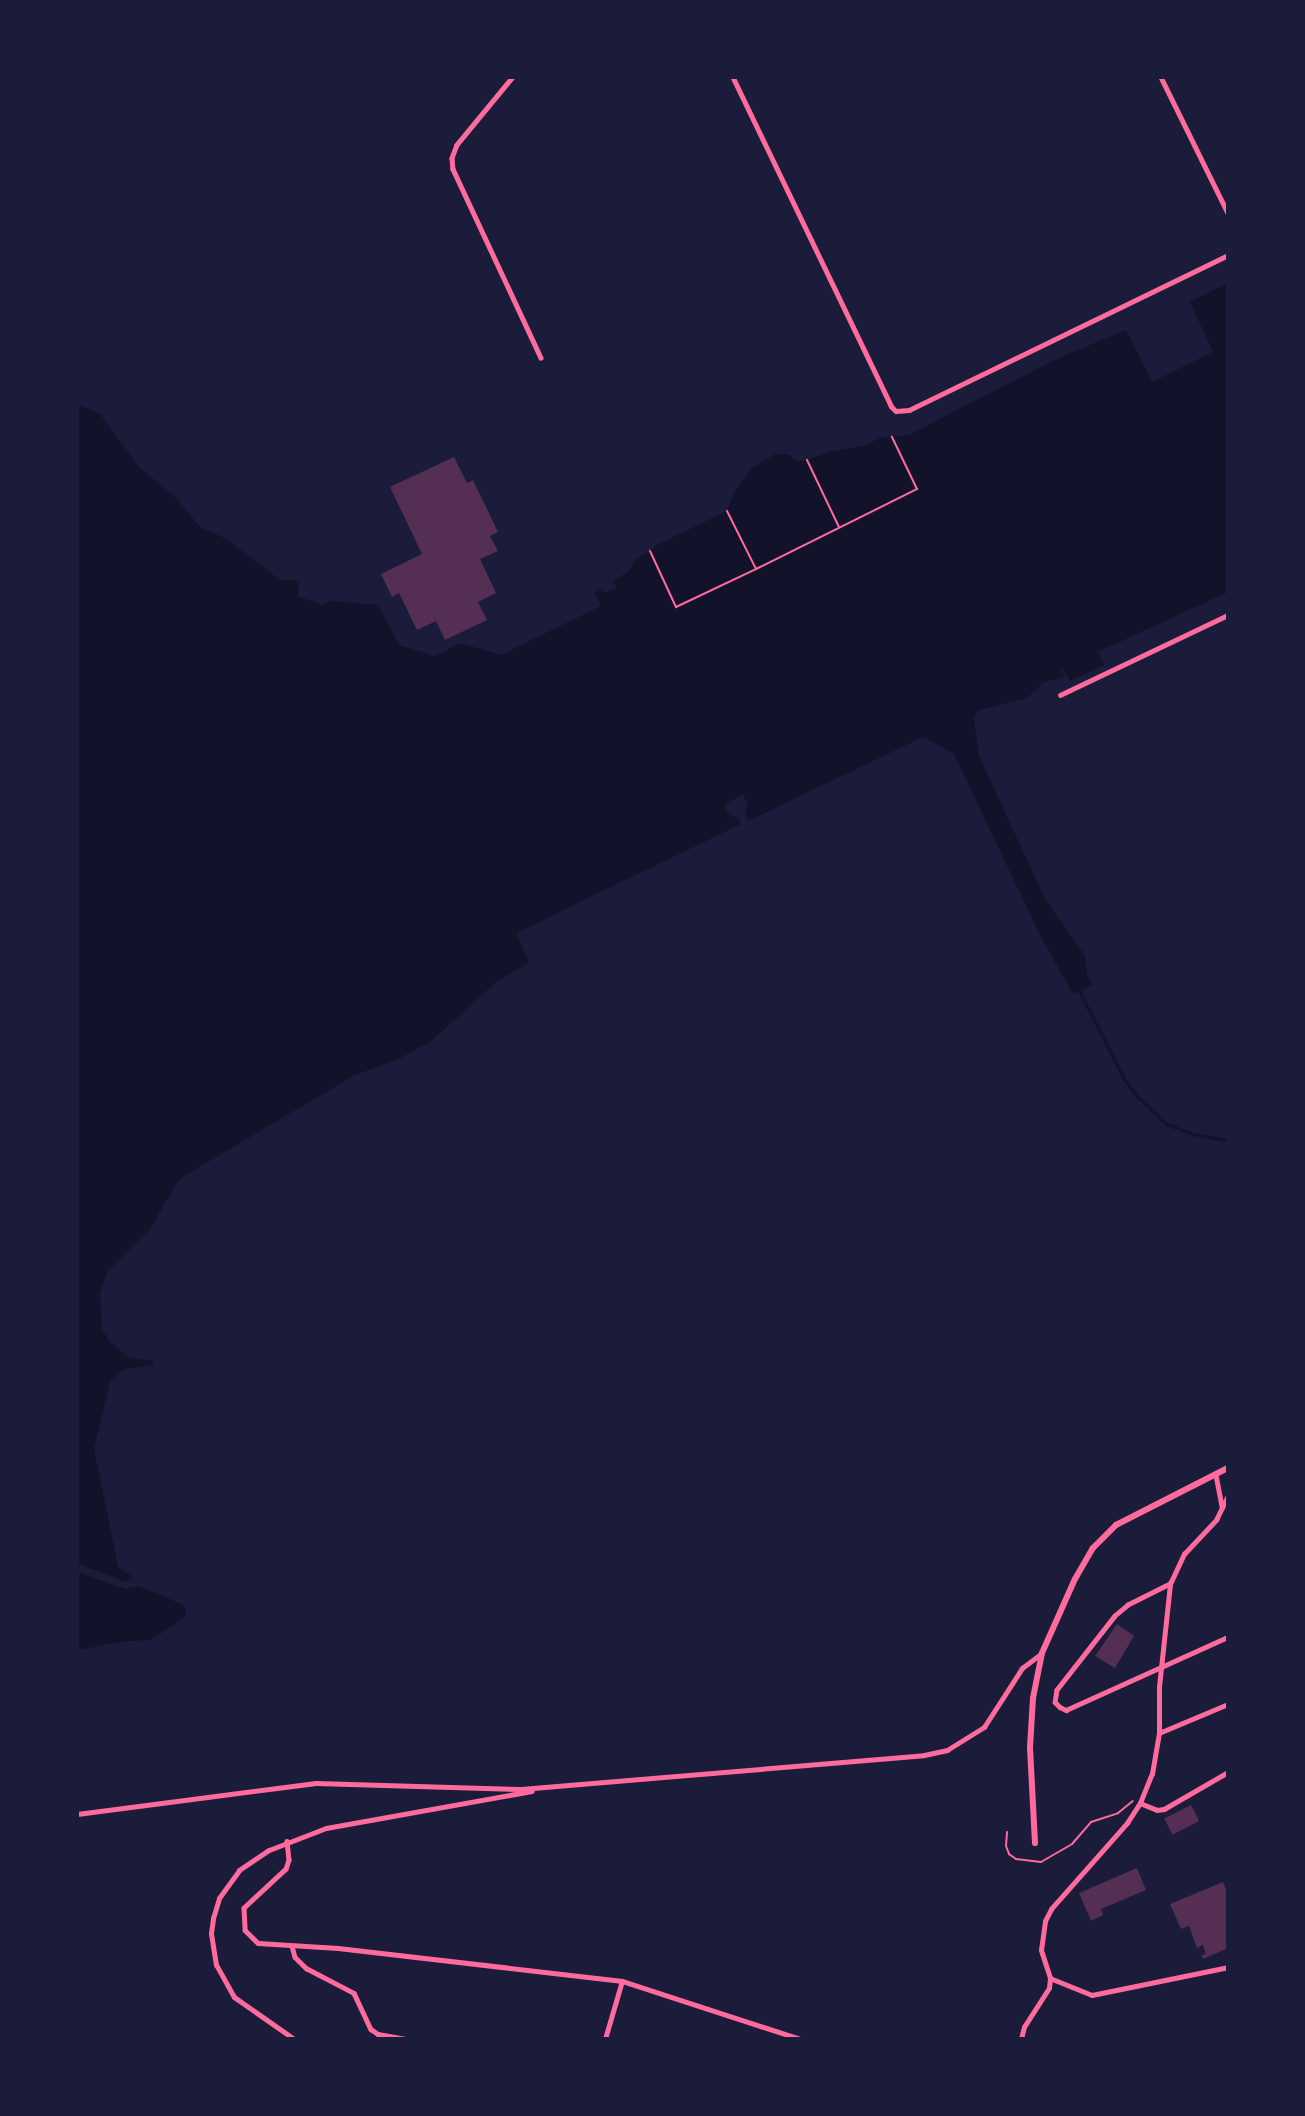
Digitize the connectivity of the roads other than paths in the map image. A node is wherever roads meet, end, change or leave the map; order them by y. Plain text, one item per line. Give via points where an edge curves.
1 (513, 77) edge
2 (733, 77) edge
3 (1161, 77) edge
4 (1228, 213) edge
5 (1228, 255) edge
6 (541, 358) dead end
7 (1228, 615) edge
8 (1060, 695) dead end
9 (1228, 1468) edge
10 (1216, 1475) junction
11 (1228, 1495) edge
12 (1222, 1508) junction
13 (1170, 1584) junction
14 (1228, 1637) edge
15 (1042, 1653) junction
16 (1161, 1667) junction
17 (1228, 1704) edge
18 (1159, 1733) junction
19 (1228, 1772) edge
20 (556, 1787) junction
21 (1140, 1803) junction
22 (77, 1814) edge
23 (287, 1842) junction
24 (1035, 1843) dead end
25 (292, 1946) junction
26 (1228, 1967) edge
27 (1050, 1978) junction
28 (622, 1982) junction
29 (784, 2036) edge
30 (294, 2039) edge
31 (407, 2039) edge
32 (605, 2039) edge
33 (800, 2039) edge
34 (1021, 2039) edge

1 - 6 street via 457,145 453,169
2 - 5 street via 896,411 909,410
3 - 4 street
7 - 8 street
9 - 10 main road
10 - 12 street
10 - 15 main road via 1104,1535 1074,1578
11 - 12 street
12 - 13 street via 1184,1553
13 - 16 street
13 - 16 street via 1115,1616 1057,1690 1055,1702 1066,1710
14 - 16 street
15 - 20 street via 1022,1668 984,1727 947,1750
15 - 24 main road via 1031,1722
16 - 18 street
17 - 18 street
18 - 21 street via 1152,1774
19 - 21 street via 1164,1809
20 - 22 street via 316,1783
20 - 23 street via 339,1825
21 - 27 street via 1045,1921 1041,1950
23 - 25 street via 286,1869 251,1900 242,1918 244,1930 258,1943
23 - 30 street via 239,1870 219,1898 211,1933 216,1965 234,1997
25 - 28 street
25 - 31 street via 306,1968 354,1993 371,2029
26 - 27 street via 1092,1995
27 - 34 street
28 - 29 street
28 - 32 street
29 - 33 street

